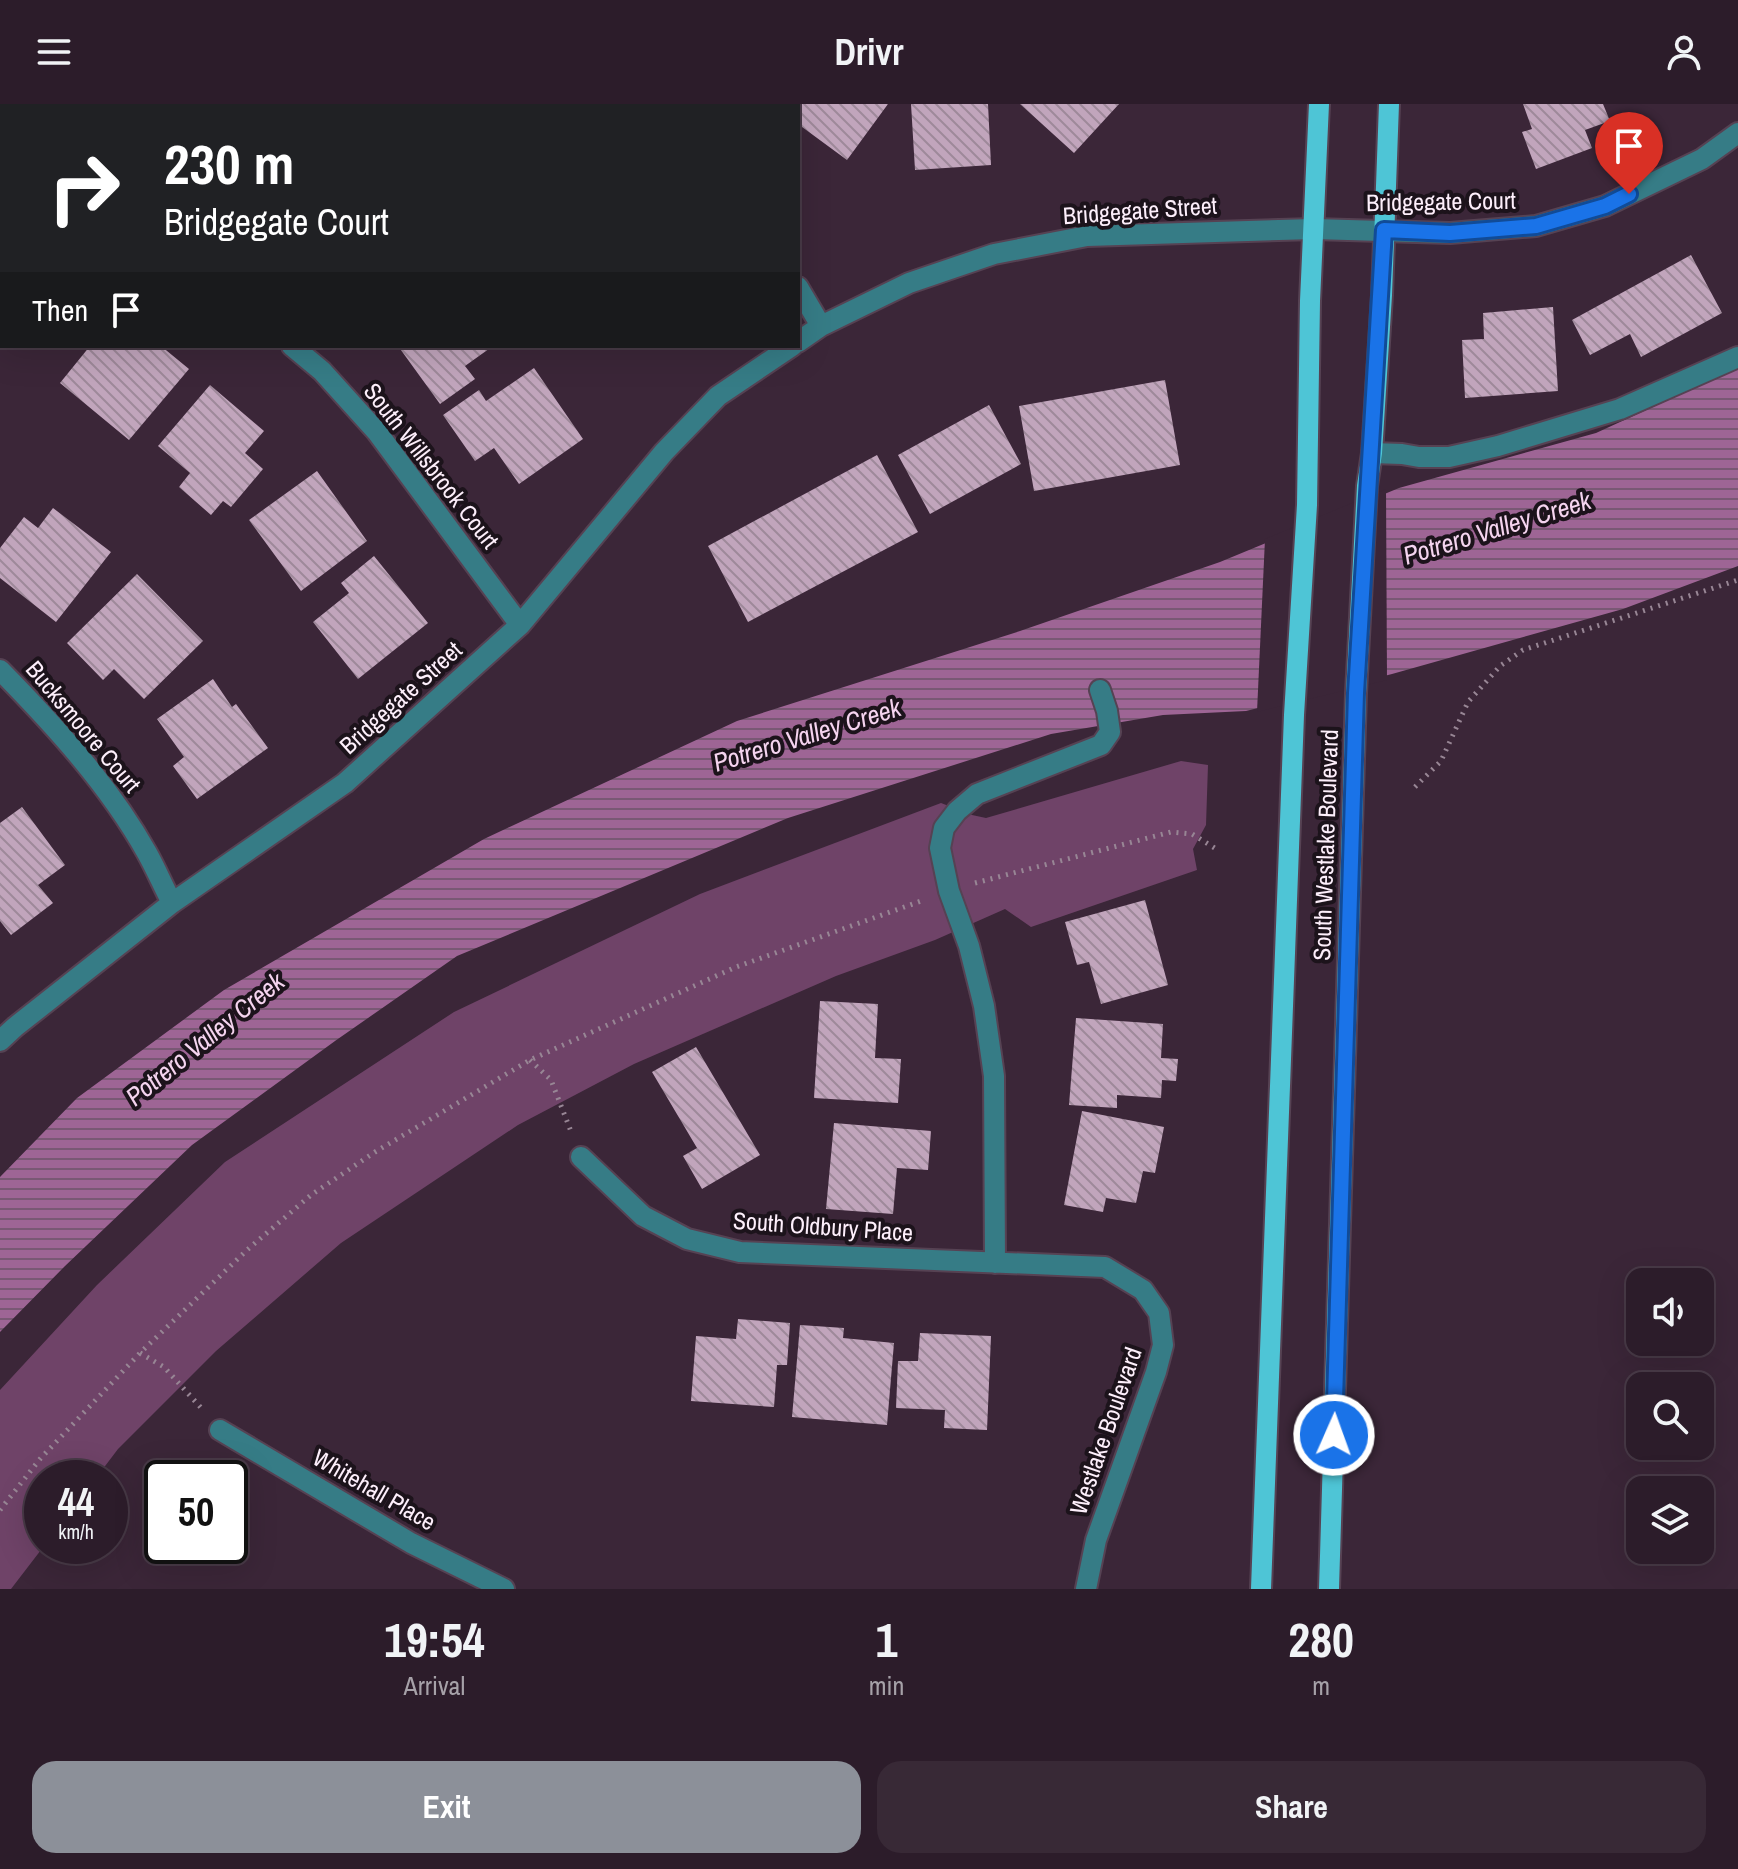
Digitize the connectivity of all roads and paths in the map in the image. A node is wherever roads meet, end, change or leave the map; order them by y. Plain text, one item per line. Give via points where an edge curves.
1 (1319, 104) edge
2 (1389, 104) edge
3 (1738, 133) edge
4 (1314, 229) junction
5 (1384, 230) junction
6 (800, 290) edge
7 (821, 326) junction
8 (800, 341) edge
9 (294, 348) edge
10 (789, 348) edge
11 (1738, 357) edge
12 (1372, 453) junction
13 (1738, 580) edge
14 (520, 625) junction
15 (0, 670) edge
16 (1100, 690) dead end
17 (1415, 787) dead end
18 (1218, 850) dead end
19 (949, 891) junction
20 (172, 903) junction
21 (0, 1041) edge
22 (530, 1060) junction
23 (581, 1157) joint
24 (995, 1263) junction
25 (1105, 1267) joint
26 (140, 1353) junction
27 (220, 1430) joint
28 (0, 1510) edge
29 (504, 1589) edge
30 (1086, 1589) edge
31 (1261, 1589) edge
32 (1329, 1589) edge

1 - 4 main road, South Westlake Boulevard
2 - 5 main road, South Westlake Boulevard
3 - 5 street, Bridgegate Court via 1702,159 1605,206 1536,226 1450,233
4 - 5 street, Bridgegate Court
4 - 7 street, Bridgegate Street via 1087,236 994,254 909,283
4 - 31 main road, South Westlake Boulevard
5 - 12 main road, South Westlake Boulevard
6 - 7 street
7 - 8 street, Bridgegate Street
9 - 14 street, South Willsbrook Court via 377,432
10 - 14 street, Bridgegate Street via 718,396 664,452
11 - 12 street via 1620,409 1498,446 1449,457
12 - 32 main road, South Westlake Boulevard via 1356,693
13 - 17 path via 1523,650 1500,666 1468,702 1441,761
14 - 20 street, Bridgegate Street via 345,783
15 - 20 street, Bucksmoore Court via 101,783 146,851
16 - 19 street via 1110,732 1101,745 977,794 944,828 940,848
18 - 19 path via 1192,834 1171,832
19 - 22 path via 736,967
19 - 24 street via 984,1006 994,1076
20 - 21 street, Bridgegate Street
22 - 23 path via 551,1080
22 - 26 path via 311,1195
23 - 24 street, South Oldbury Place via 643,1216 687,1239 740,1252
24 - 25 street, South Oldbury Place
25 - 30 street, Westlake Boulevard via 1143,1290 1159,1313 1163,1345 1096,1540
26 - 27 path via 164,1367
26 - 28 path via 40,1459
27 - 29 street, Whitehall Place via 411,1543

